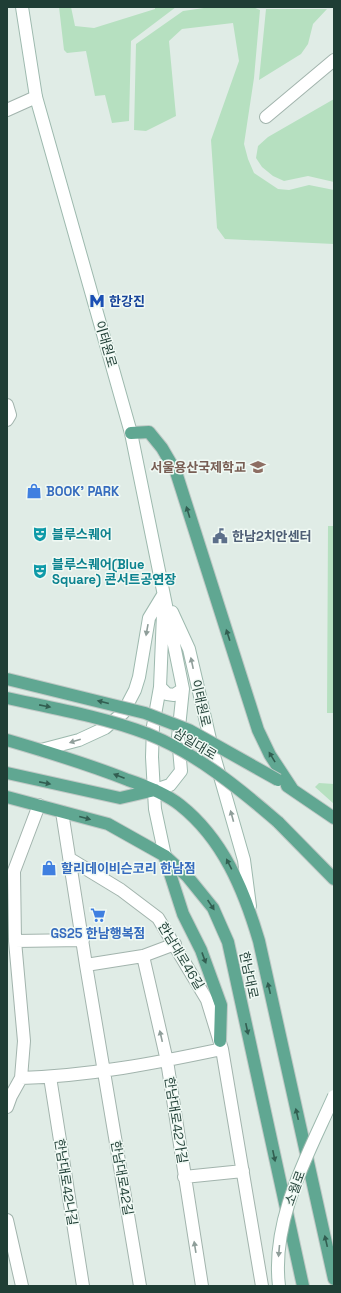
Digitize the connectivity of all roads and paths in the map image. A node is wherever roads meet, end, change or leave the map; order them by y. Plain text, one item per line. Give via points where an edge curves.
1 (22, 7) edge
2 (334, 60) edge
3 (36, 96) junction
4 (7, 110) edge
5 (266, 117) dead end
6 (7, 405) edge
7 (7, 420) edge
8 (131, 433) junction
9 (163, 595) junction
10 (7, 679) edge
11 (160, 687) junction
12 (183, 690) junction
13 (7, 698) edge
14 (7, 740) edge
15 (41, 750) junction
16 (7, 773) edge
17 (155, 790) junction
18 (293, 790) junction
19 (7, 797) edge
20 (39, 805) junction
21 (62, 812) junction
22 (334, 818) edge
23 (165, 856) junction
24 (70, 860) junction
25 (334, 879) edge
26 (250, 909) junction
27 (83, 940) junction
28 (16, 942) junction
29 (175, 944) junction
30 (143, 956) junction
31 (86, 965) junction
32 (221, 1045) junction
33 (167, 1061) junction
34 (103, 1070) junction
35 (22, 1078) junction
36 (50, 1078) junction
37 (334, 1096) edge
38 (7, 1107) edge
39 (244, 1171) junction
40 (184, 1177) junction
41 (7, 1220) edge
42 (334, 1279) edge
43 (22, 1286) edge
44 (83, 1286) edge
45 (140, 1286) edge
46 (202, 1286) edge
47 (262, 1286) edge
48 (279, 1286) edge
49 (302, 1286) edge

1 - 3 street, 이태원로
2 - 5 street
3 - 4 street
3 - 8 street, 이태원로
6 - 7 street via 10,415
8 - 9 street, 이태원로
18 -> 8 main road via 270,755 258,730 176,472 149,432
9 - 11 street, 이태원로
9 - 12 street, 이태원로
9 -> 15 street via 149,618 139,677 124,713 105,728 79,740
26 -> 9 street, 이태원로 via 244,860 212,752 189,649
18 -> 10 main road, 삼일대로, bridge via 189,730 145,713
11 - 12 street, 이태원로 via 167,694 174,695
11 - 17 street, 이태원로 via 153,726
12 - 17 street, 이태원로 via 178,737 181,771 170,785
13 -> 25 main road, 삼일대로, bridge via 150,734 244,793 278,822
14 - 15 main road, 한남대로
17 -> 15 main road, 한남대로 via 93,766
16 -> 17 main road via 120,798
17 - 23 street, 이태원로 via 155,809
26 -> 17 main road, 한남대로 via 223,851 180,804
18 - 22 main road, 삼일대로
19 - 20 main road, 한남대로
20 - 21 main road, 한남대로
20 - 28 street via 14,871
21 -> 23 main road, 한남대로 via 108,824
21 - 24 street, 한남대로42길
23 -> 32 main road via 183,914 201,950 221,1005
23 -> 49 main road, 한남대로 via 187,876 213,908 228,942
24 - 27 street, 한남대로42길
24 - 29 street, 한남대로46길 via 121,890 158,918
42 -> 26 main road, 한남대로
27 - 28 street
27 - 31 street, 한남대로42길
28 - 35 street via 24,1041
29 - 30 street
29 - 32 street, 한남대로46길 via 207,1000
30 - 31 street
33 -> 30 street, 한남대로42가길
31 - 34 street, 한남대로42길
32 - 33 street
32 - 39 street, 한남대로46길
33 - 34 street
33 - 40 street, 한남대로42가길
34 - 36 street
34 - 45 street, 한남대로42길
35 - 36 street
35 - 38 street
36 - 44 street, 한남대로42나길
37 -> 48 street, 소월로, bridge via 300,1173 285,1215 277,1272
39 - 40 street
39 - 47 street, 한남대로46길
46 -> 40 street, 한남대로42가길
41 - 43 street

